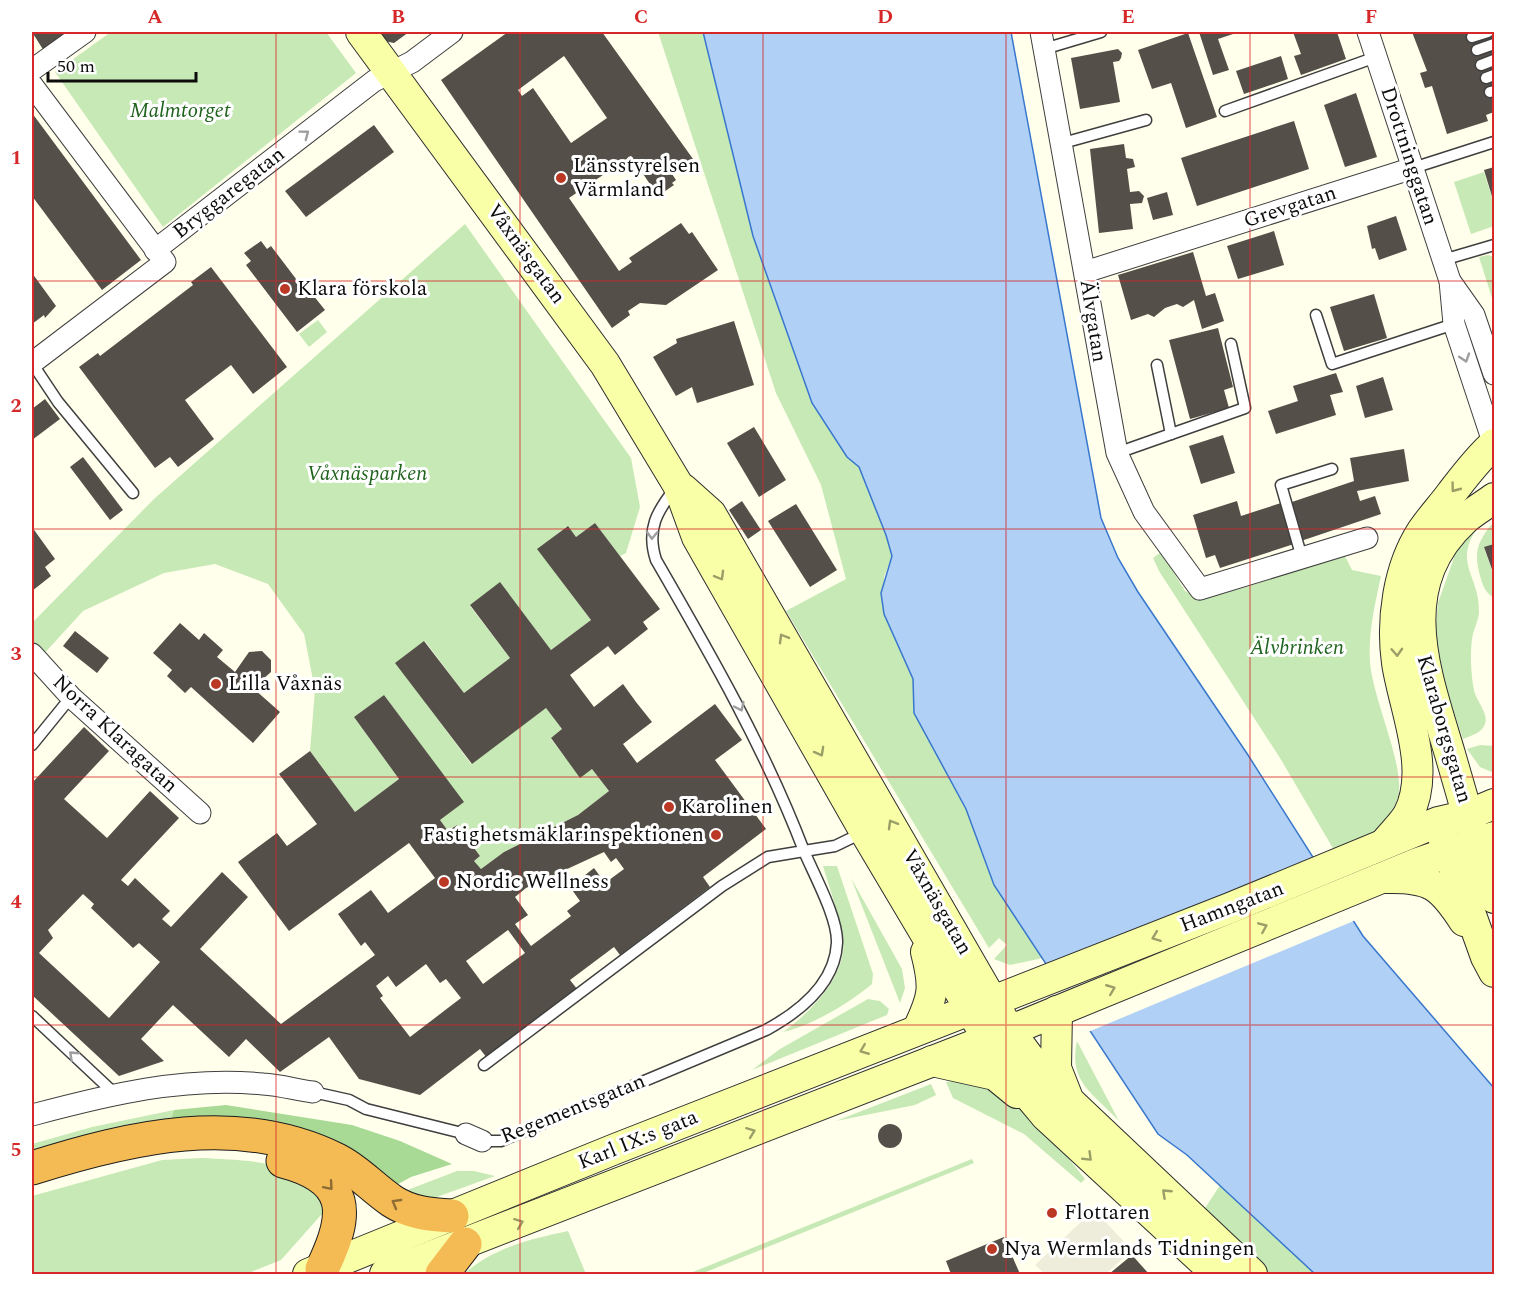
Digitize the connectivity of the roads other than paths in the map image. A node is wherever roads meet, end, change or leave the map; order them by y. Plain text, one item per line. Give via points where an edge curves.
1 (86, 32) edge
2 (361, 32) edge
3 (452, 32) edge
4 (1101, 32) edge
5 (1368, 32) edge
6 (1488, 32) edge
7 (1472, 37) dead end
8 (1042, 40) edge
9 (1494, 44) edge
10 (1477, 50) dead end
11 (1376, 57) junction
12 (1494, 60) edge
13 (1481, 65) dead end
14 (32, 70) edge
15 (391, 72) junction
16 (32, 85) edge
17 (1225, 111) dead end
18 (1146, 120) dead end
19 (1494, 142) edge
20 (1063, 143) junction
21 (1413, 168) junction
22 (1494, 245) edge
23 (155, 250) junction
24 (1443, 260) junction
25 (1085, 272) junction
26 (1450, 281) junction
27 (1316, 315) dead end
28 (1454, 324) junction
29 (1231, 344) dead end
30 (32, 363) edge
31 (1157, 365) dead end
32 (1494, 374) edge
33 (1171, 434) junction
34 (1494, 445) edge
35 (1117, 453) junction
36 (1332, 469) dead end
37 (678, 485) junction
38 (133, 493) dead end
39 (1494, 498) edge
40 (1367, 538) dead end
41 (1302, 558) junction
42 (32, 654) edge
43 (71, 697) junction
44 (1416, 744) junction
45 (32, 745) edge
46 (200, 813) dead end
47 (1468, 829) edge
48 (865, 832) junction
49 (1385, 843) junction
50 (804, 851) junction
51 (1360, 876) junction
52 (1494, 898) edge
53 (918, 924) junction
54 (1490, 965) edge
55 (981, 1004) junction
56 (1057, 1011) junction
57 (32, 1016) edge
58 (918, 1029) junction
59 (998, 1035) junction
60 (932, 1061) junction
61 (484, 1065) dead end
62 (313, 1092) joint
63 (114, 1093) junction
64 (1058, 1109) junction
65 (32, 1115) edge
66 (32, 1168) edge
67 (32, 1188) edge
68 (458, 1230) junction
69 (315, 1272) edge
70 (385, 1275) edge
71 (442, 1275) edge
72 (1217, 1275) edge
73 (1252, 1275) edge

1 - 14 street
2 - 15 street, Våxnäsgatan
3 - 15 street, Bryggaregatan via 412,62
4 - 8 lane
5 - 11 street, Drottninggatan
6 - 7 lane
8 - 20 street, Älvgatan
9 - 10 lane
11 - 17 lane
11 - 21 street, Drottninggatan
12 - 13 lane
23 -> 15 street, Bryggaregatan via 374,81
15 - 37 street, Våxnäsgatan via 605,364
16 - 23 street
18 - 20 lane
19 - 21 lane, Grevgatan
20 - 25 street, Älvgatan
21 - 24 street, Drottninggatan
21 - 25 street, Grevgatan
22 - 24 lane
23 - 30 street, Bryggaregatan via 165,262
24 - 26 street, Drottninggatan
25 - 35 street, Älvgatan
26 - 28 street, Drottninggatan
26 - 32 street, Drottninggatan via 1474,315
27 - 28 lane via 1332,364
28 -> 34 street, Drottninggatan
29 - 33 lane via 1245,408
30 - 38 lane via 58,402
31 - 33 lane
33 - 35 lane
34 -> 44 street, Klaraborgsgatan via 1474,462 1409,555 1395,624 1403,698
35 - 41 street, Älvgatan via 1144,512 1200,589
36 - 41 lane via 1281,485
37 -> 48 street, Våxnäsgatan via 697,537
37 -> 50 lane, Regementsgatan via 651,526 651,547 734,694
55 -> 37 street, Våxnäsgatan via 711,514
39 - 47 street, Klaraborgsgatan via 1465,519 1436,555 1421,602 1423,660
40 - 41 street
42 - 43 street, Norra Klaragatan
43 - 45 lane
43 - 46 street, Norra Klaragatan
44 - 47 street
44 - 49 street, Klaraborgsgatan via 1415,786 1408,814
47 - 49 street, Hamngatan
47 - 51 street, Hamngatan
47 - 52 street
47 - 54 street
48 - 50 lane via 835,846
48 - 53 street, Våxnäsgatan
49 - 51 street, Hamngatan
50 - 61 lane via 768,856 722,886
50 - 62 lane, Regementsgatan via 834,923 837,943 823,984 809,1002 766,1030 501,1141 366,1109 349,1100
51 - 54 street via 1415,877 1431,884 1455,907
51 -> 55 street, Hamngatan
56 -> 51 street, Hamngatan
53 - 55 street, Våxnäsgatan
53 - 58 street via 934,983 932,1002
55 - 58 street, Karl IX:s gata
55 - 59 street, Våxnäsgatan
56 - 59 street, Hamngatan
56 - 64 street
63 -> 57 lane
58 -> 68 street, Karl IX:s gata
59 - 60 street, Karl IX:s gata
59 - 64 street, Våxnäsgatan via 1004,1066
60 - 64 street via 995,1075
68 -> 60 street, Karl IX:s gata
62 - 63 street, Regementsgatan via 263,1084 198,1082
63 - 65 street, Regementsgatan
64 -> 72 street, Våxnäsgatan
73 -> 64 street, Våxnäsgatan
68 -> 66 highway via 403,1207 356,1172 316,1150 253,1136 187,1133 135,1139
67 -> 69 highway via 115,1163 174,1152 240,1154 297,1164 327,1182 341,1208 338,1236
68 - 69 street, Karl IX:s gata
68 - 70 street, Karl IX:s gata
68 - 71 highway

